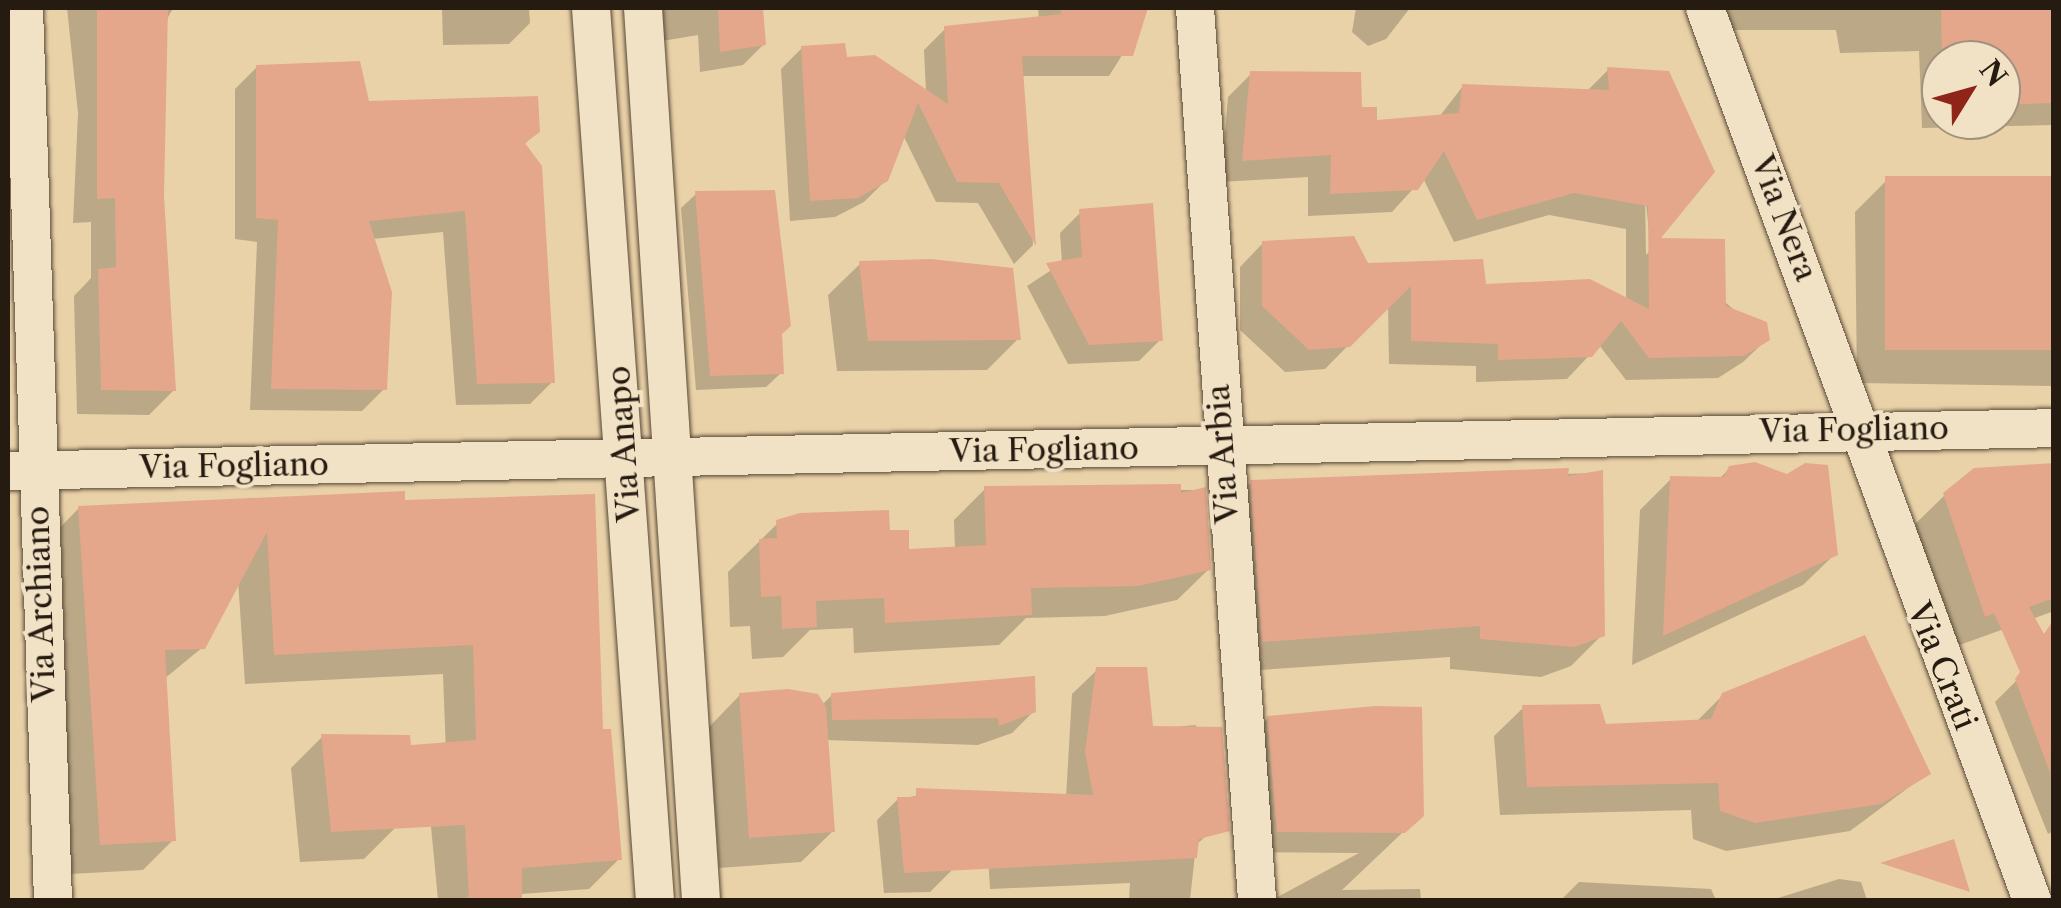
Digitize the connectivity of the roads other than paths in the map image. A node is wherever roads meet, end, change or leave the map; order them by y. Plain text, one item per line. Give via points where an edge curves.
1 (24, 8) edge
2 (591, 8) edge
3 (643, 8) edge
4 (1195, 8) edge
5 (1705, 8) edge
6 (650, 109) junction
7 (599, 111) junction
8 (1863, 428) junction
9 (2054, 428) edge
10 (1222, 446) junction
11 (674, 457) junction
12 (625, 459) junction
13 (21, 470) edge
14 (694, 772) junction
15 (647, 776) junction
16 (53, 900) edge
17 (655, 900) edge
18 (701, 900) edge
19 (1256, 900) edge
20 (2032, 900) edge

1 - 13 street, Via Archiano
2 - 7 street, Via Anapo
3 - 6 street, Via Anapo
4 - 10 street, Via Arbia
5 - 8 street, Via Nera
6 - 7 street
6 - 11 street, Via Anapo
7 - 12 street, Via Anapo
8 - 9 street, Via Fogliano
8 - 10 street, Via Fogliano
8 - 20 street, Via Crati via 1919,610
10 - 11 street, Via Fogliano
10 - 19 street, Via Arbia
11 - 12 street, Via Fogliano
11 - 14 street, Via Anapo
12 - 13 street, Via Fogliano
12 - 15 street, Via Anapo
13 - 16 street, Via Archiano
14 - 15 street
14 - 18 street, Via Anapo
15 - 17 street, Via Anapo

